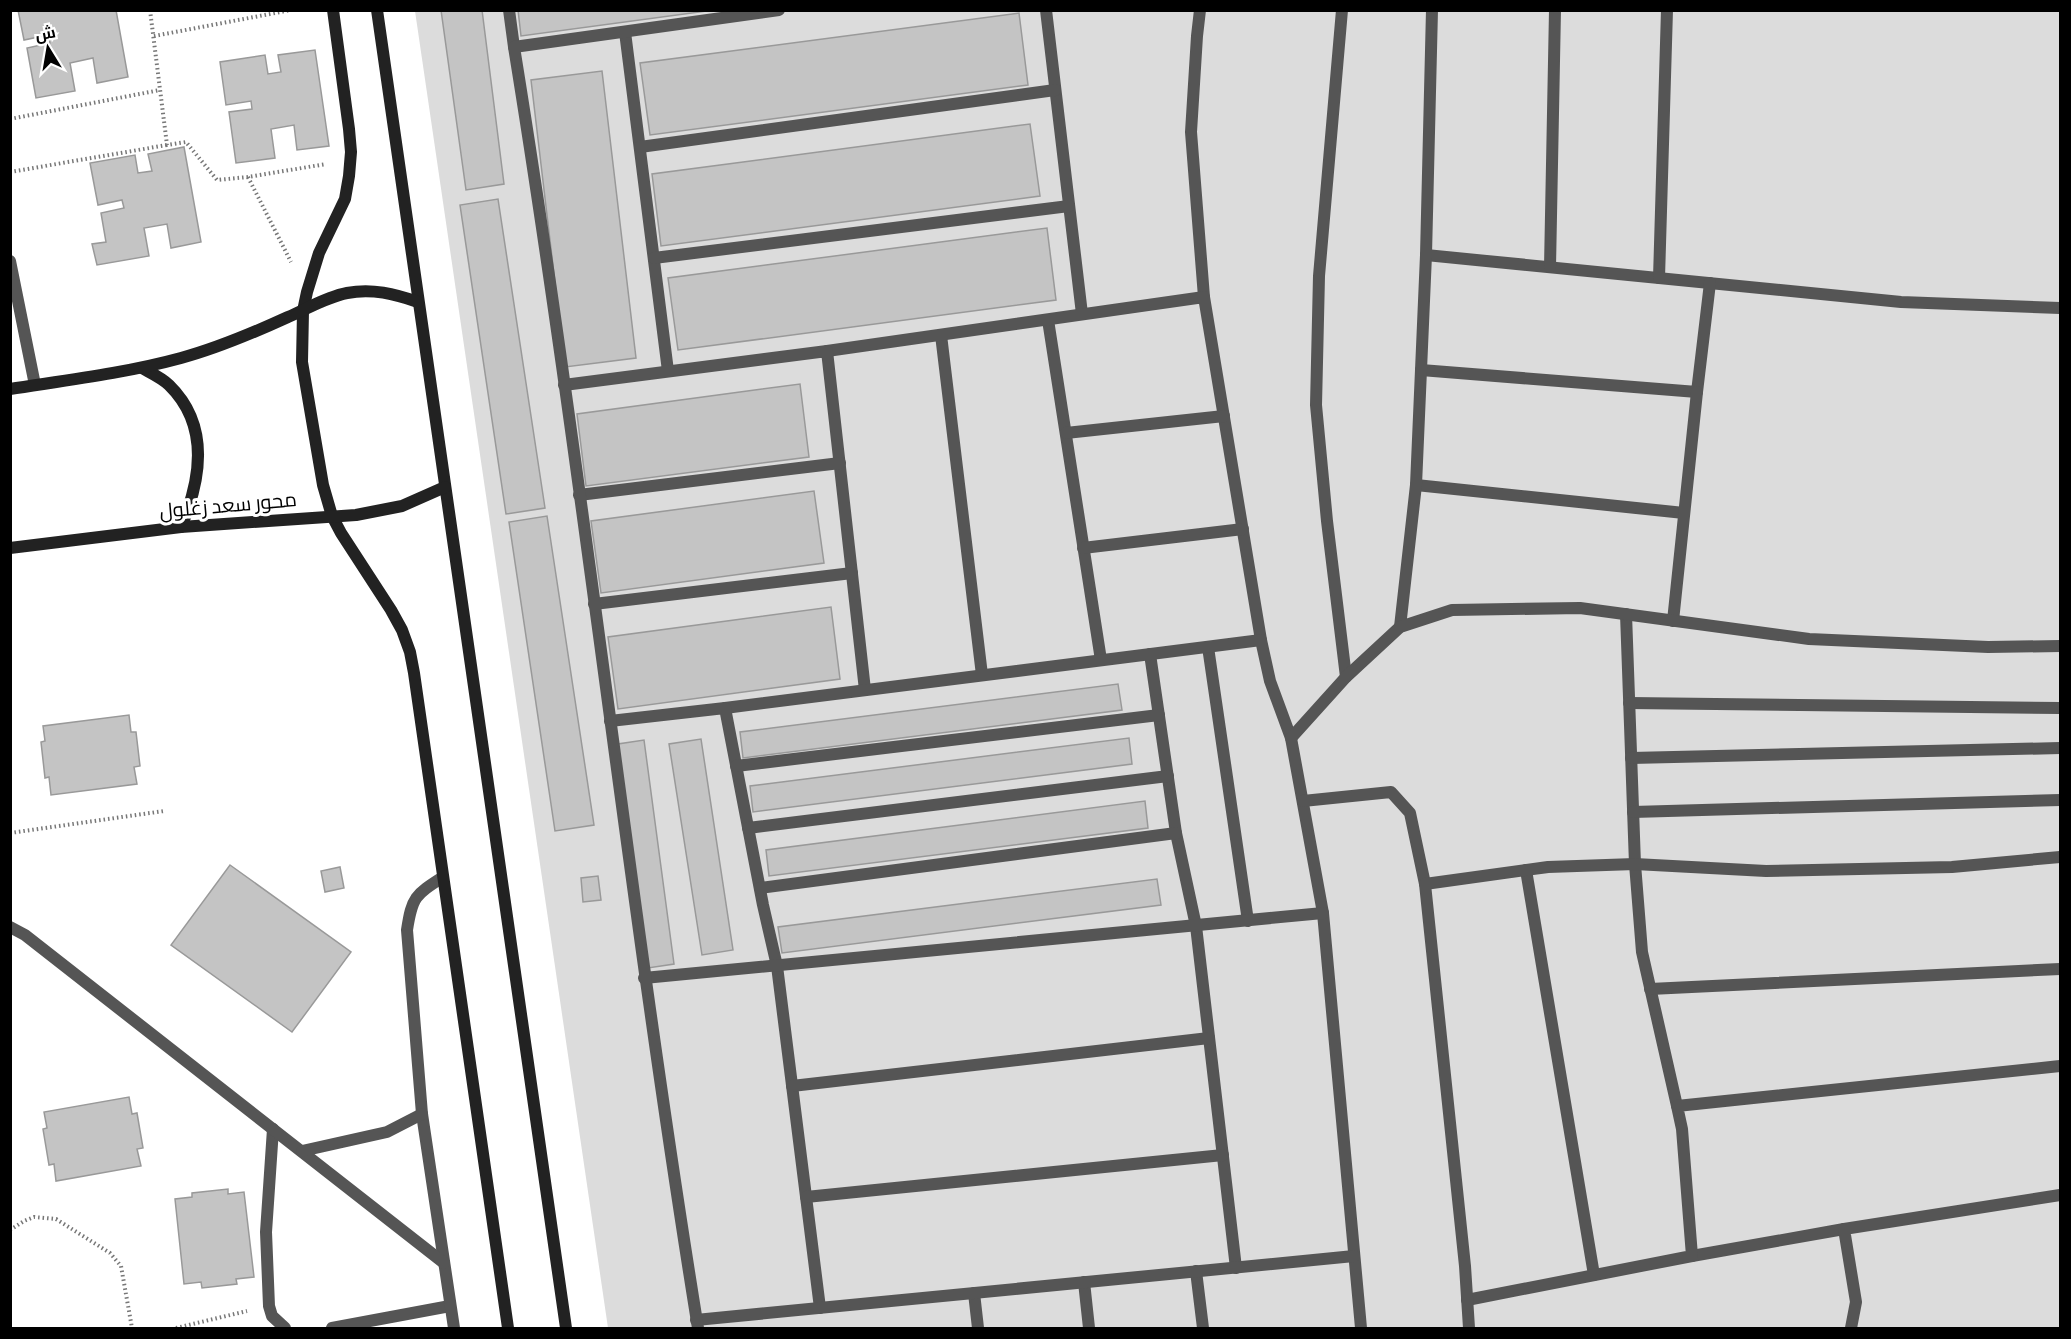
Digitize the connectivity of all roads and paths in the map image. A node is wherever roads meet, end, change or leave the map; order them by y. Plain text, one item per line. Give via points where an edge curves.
1 (150, 10) edge
2 (291, 10) edge
3 (333, 10) edge
4 (377, 10) edge
5 (509, 10) edge
6 (1046, 10) edge
7 (1200, 10) edge
8 (1342, 10) edge
9 (1432, 10) edge
10 (1555, 10) edge
11 (1666, 10) edge
12 (779, 11) edge
13 (625, 32) junction
14 (154, 36) junction
15 (514, 47) junction
16 (160, 90) junction
17 (1055, 90) junction
18 (10, 119) edge
19 (167, 145) junction
20 (639, 147) junction
21 (350, 160) junction
22 (10, 172) edge
23 (248, 177) junction
24 (1069, 206) junction
25 (1426, 255) junction
26 (654, 258) junction
27 (10, 261) edge
28 (1550, 267) junction
29 (1659, 278) junction
30 (1710, 283) junction
31 (307, 292) junction
32 (1204, 297) junction
33 (418, 302) junction
34 (2061, 308) edge
35 (303, 311) junction
36 (1082, 314) junction
37 (1048, 320) junction
38 (941, 335) junction
39 (827, 351) junction
40 (142, 368) junction
41 (1421, 370) junction
42 (668, 371) junction
43 (564, 384) junction
44 (35, 385) junction
45 (10, 389) edge
46 (1697, 392) junction
47 (1224, 416) junction
48 (1065, 433) junction
49 (840, 464) junction
50 (1416, 485) junction
51 (445, 487) junction
52 (579, 495) junction
53 (1684, 513) junction
54 (332, 516) junction
55 (181, 527) junction
56 (1243, 530) junction
57 (10, 548) edge
58 (1083, 548) junction
59 (852, 573) junction
60 (594, 604) junction
61 (1626, 615) junction
62 (1673, 621) junction
63 (1400, 627) junction
64 (1261, 640) junction
65 (2061, 646) edge
66 (1208, 647) junction
67 (1150, 654) junction
68 (1101, 660) junction
69 (982, 675) junction
70 (1346, 677) junction
71 (865, 690) junction
72 (1629, 703) junction
73 (724, 708) junction
74 (2061, 708) edge
75 (1159, 715) junction
76 (610, 721) junction
77 (1291, 738) junction
78 (2061, 748) edge
79 (1631, 758) junction
80 (736, 766) junction
81 (1168, 776) junction
82 (2061, 800) edge
83 (1303, 801) junction
84 (164, 811) dead end
85 (1633, 812) junction
86 (748, 828) junction
87 (10, 833) edge
88 (1176, 833) junction
89 (2061, 857) edge
90 (1635, 864) junction
91 (1526, 870) junction
92 (443, 877) junction
93 (1425, 884) junction
94 (760, 888) junction
95 (1323, 914) junction
96 (1248, 921) junction
97 (1196, 926) junction
98 (10, 927) edge
99 (777, 966) junction
100 (2061, 969) edge
101 (644, 978) junction
102 (1650, 989) junction
103 (1209, 1038) junction
104 (2061, 1066) edge
105 (792, 1086) junction
106 (1677, 1106) junction
107 (422, 1114) junction
108 (273, 1129) junction
109 (302, 1151) junction
110 (1223, 1155) junction
111 (2061, 1195) edge
112 (806, 1197) junction
113 (1844, 1229) junction
114 (10, 1230) edge
115 (1354, 1256) junction
116 (1692, 1256) junction
117 (444, 1263) junction
118 (1236, 1268) junction
119 (1196, 1271) junction
120 (1594, 1275) junction
121 (1084, 1282) junction
122 (974, 1293) junction
123 (1467, 1300) junction
124 (269, 1306) junction
125 (450, 1306) junction
126 (820, 1308) junction
127 (697, 1324) edge
128 (132, 1329) edge
129 (176, 1329) edge
130 (285, 1329) edge
131 (333, 1329) edge
132 (454, 1329) edge
133 (508, 1329) edge
134 (566, 1329) edge
135 (978, 1329) edge
136 (1089, 1329) edge
137 (1203, 1329) edge
138 (1361, 1329) edge
139 (1468, 1329) edge
140 (1851, 1329) edge

1 - 14 path
2 - 14 path
3 - 21 main road
4 - 33 main road
5 - 15 street
6 - 17 street
7 - 32 street via 1191,132
8 - 70 street via 1319,276 1316,405
9 - 25 street
10 - 28 street
11 - 29 street
12 - 13 street
13 - 15 street
13 - 20 street
14 - 16 path
15 - 43 street
16 - 18 path
16 - 19 path
17 - 20 street
17 - 24 street
19 - 22 path
19 - 23 path via 186,142 217,180
20 - 26 street
21 - 23 path
21 - 31 main road via 345,199 319,253
23 - 31 path
24 - 26 street
24 - 36 street
25 - 28 street
25 - 41 street
26 - 42 street
27 - 44 street
28 - 29 street
29 - 30 street
30 - 34 street via 1901,302
30 - 46 street
31 - 35 main road
32 - 36 street
32 - 47 street
33 - 35 main road via 396,294 356,292 324,300
33 - 51 main road
35 - 40 main road via 224,344
35 - 54 main road via 302,362
36 - 37 street
37 - 38 street
37 - 48 street
38 - 39 street
38 - 69 street
39 - 42 street
39 - 49 street
40 - 44 main road
40 - 55 main road via 169,385 188,411 198,440 198,472
41 - 46 street
41 - 50 street
42 - 43 street
43 - 52 street
44 - 45 main road
46 - 53 street
47 - 48 street
47 - 56 street
48 - 58 street
49 - 52 street
49 - 59 street
50 - 53 street
50 - 63 street
51 - 54 main road, محور سعد زغلول via 402,506
51 - 134 main road
52 - 60 street
53 - 62 street
54 - 55 main road, محور سعد زغلول
54 - 92 main road via 392,610 410,651
55 - 57 main road, محور سعد زغلول
56 - 58 street
56 - 64 street
58 - 68 street
59 - 60 street
59 - 71 street
60 - 76 street
61 - 62 street
61 - 63 street via 1580,608 1452,610
61 - 72 street
62 - 65 street via 1809,639 1988,647
63 - 70 street
64 - 66 street
64 - 77 street via 1270,681
66 - 67 street
66 - 96 street
67 - 68 street
67 - 75 street
68 - 69 street
69 - 71 street
70 - 77 street
71 - 73 street
72 - 74 street
72 - 79 street
73 - 76 street
73 - 80 street
75 - 80 street
75 - 81 street
76 - 101 street
77 - 83 street
78 - 79 street
79 - 85 street
80 - 86 street
81 - 86 street
81 - 88 street
82 - 85 street
83 - 93 street via 1391,792 1410,813
83 - 95 street
84 - 87 path
85 - 90 street
86 - 94 street
88 - 94 street
88 - 97 street
89 - 90 street via 1952,867 1766,871
90 - 91 street
90 - 102 street via 1642,952
91 - 93 street
91 - 120 street
92 - 107 street via 420,891 411,906 407,930
92 - 133 main road
93 - 123 street
94 - 99 street
95 - 96 street
95 - 115 street
96 - 97 street
97 - 99 street
97 - 103 street
98 - 108 street
99 - 101 street
99 - 105 street
100 - 102 street
101 - 127 street
102 - 106 street
103 - 105 street
103 - 110 street
104 - 106 street
105 - 112 street
106 - 116 street
107 - 109 street via 387,1132
107 - 117 street
108 - 109 street
108 - 124 street via 266,1232
109 - 117 street
110 - 112 street
110 - 118 street
111 - 113 street
112 - 126 street
113 - 116 street
113 - 140 street via 1856,1302
114 - 128 path via 34,1217 56,1219 110,1252 121,1266
115 - 118 street
115 - 138 street
116 - 120 street
117 - 125 street
118 - 119 street
119 - 121 street
119 - 137 street
120 - 123 street
121 - 122 street
121 - 136 street
122 - 126 street
122 - 135 street
123 - 139 street
124 - 129 path
124 - 130 street via 272,1316
125 - 131 street
125 - 132 street
126 - 127 street

